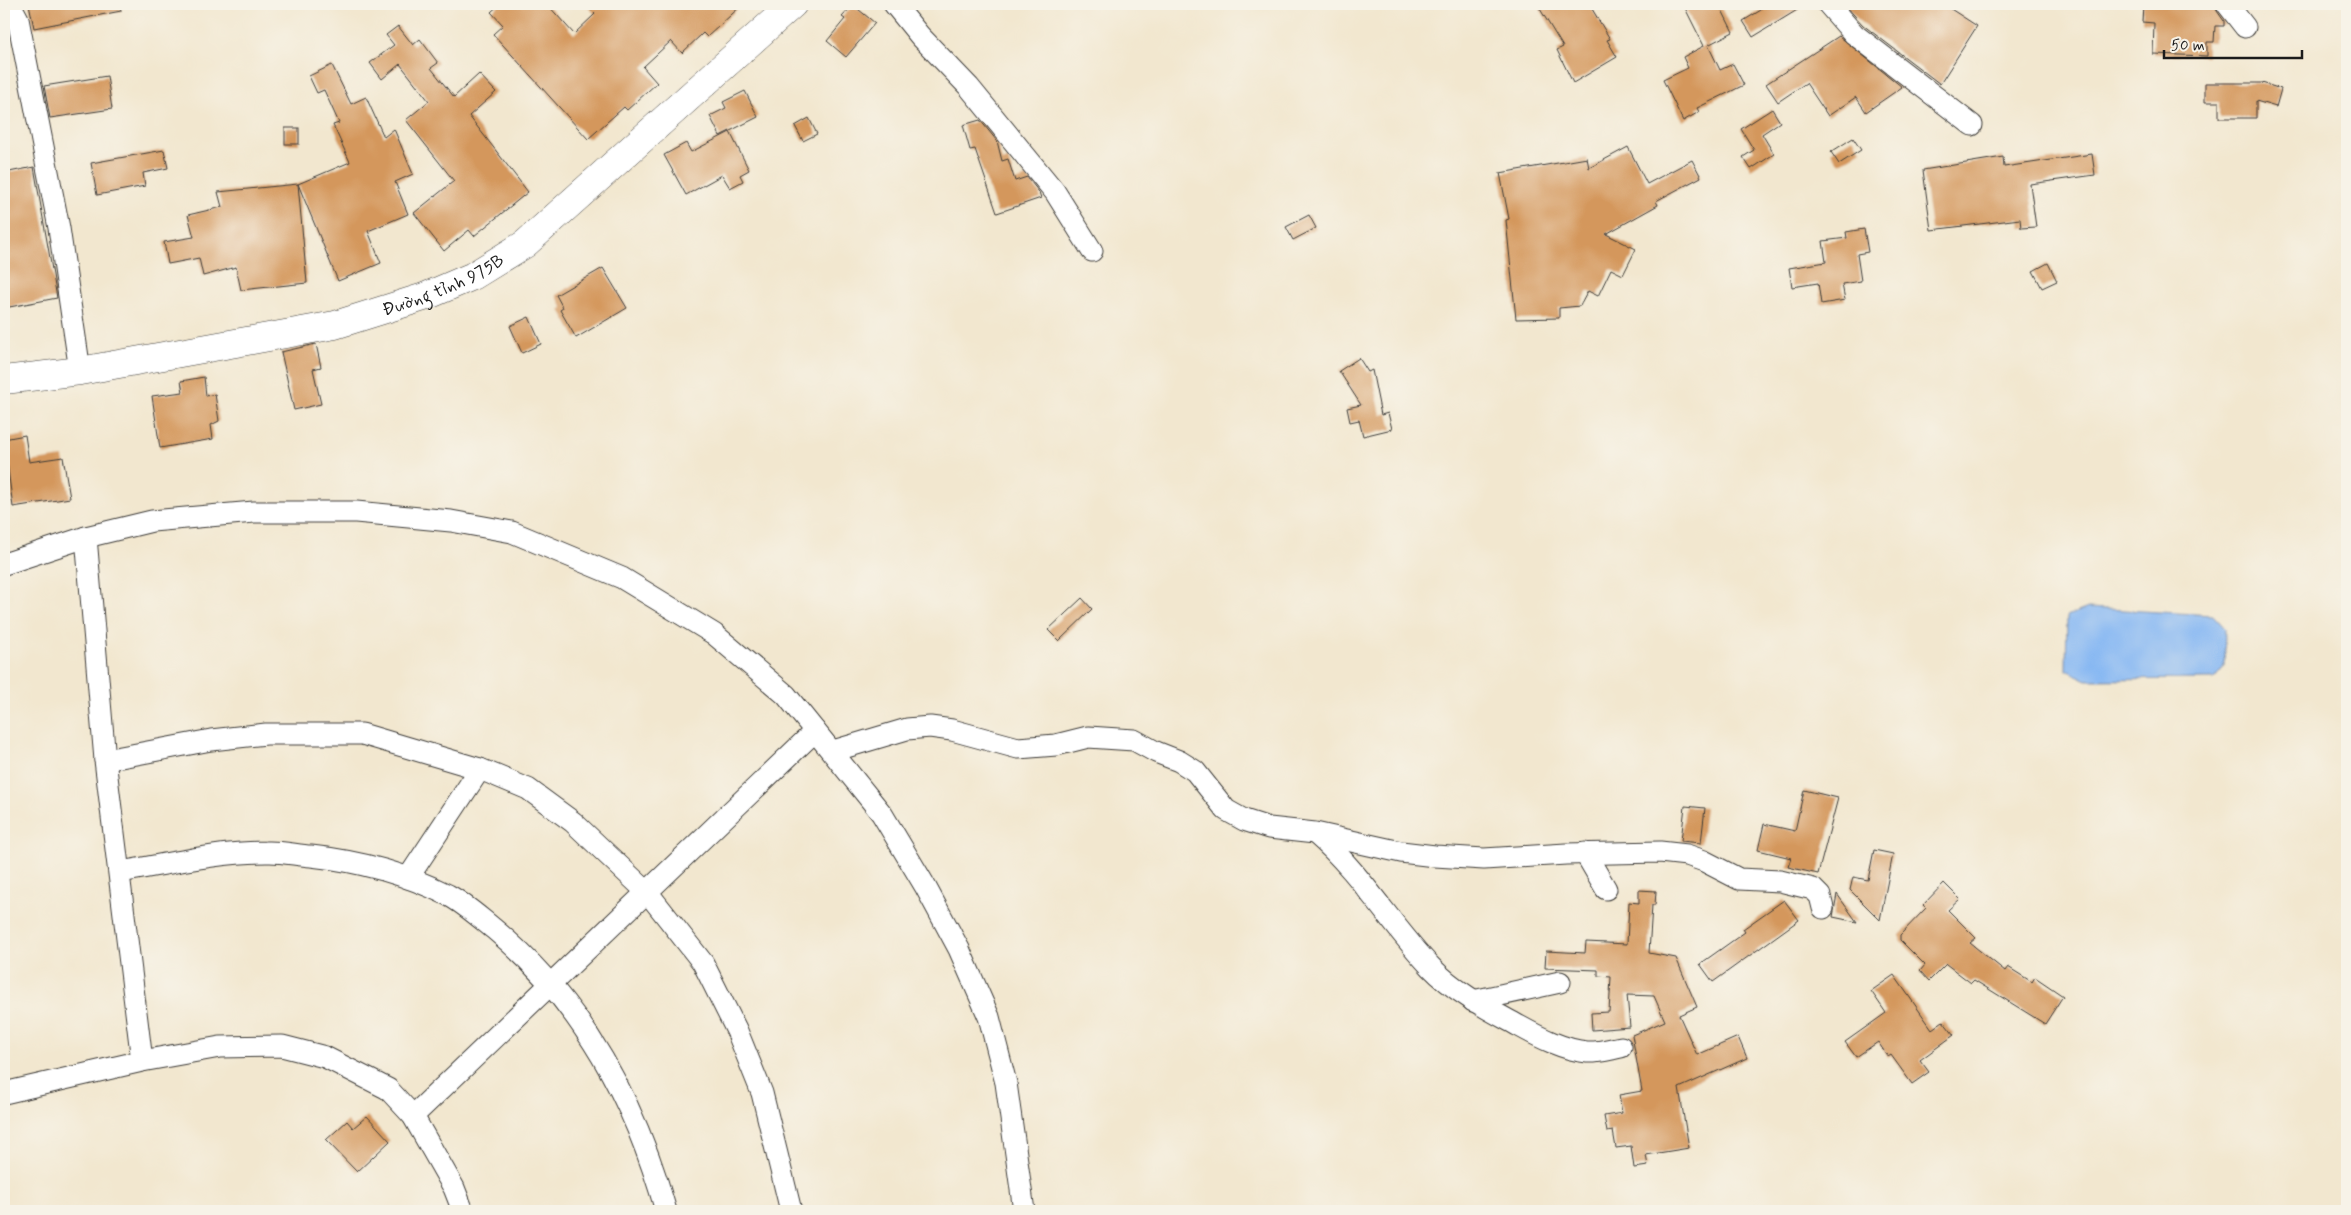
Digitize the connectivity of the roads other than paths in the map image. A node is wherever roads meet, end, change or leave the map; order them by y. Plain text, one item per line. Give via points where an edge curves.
1 (10, 4) edge
2 (793, 4) edge
3 (894, 4) edge
4 (1828, 4) edge
5 (2227, 4) edge
6 (2245, 27) dead end
7 (1972, 125) dead end
8 (1092, 251) dead end
9 (80, 371) junction
10 (4, 380) edge
11 (86, 537) junction
12 (4, 564) edge
13 (816, 731) junction
14 (833, 751) junction
15 (105, 760) junction
16 (480, 769) junction
17 (1315, 832) junction
18 (1585, 853) junction
19 (120, 872) junction
20 (408, 878) junction
21 (1606, 889) dead end
22 (648, 894) junction
23 (1823, 908) dead end
24 (1560, 982) dead end
25 (551, 984) junction
26 (1473, 1001) junction
27 (1621, 1047) dead end
28 (142, 1062) junction
29 (4, 1093) edge
30 (413, 1116) junction
31 (463, 1211) edge
32 (666, 1211) edge
33 (791, 1211) edge
34 (1024, 1211) edge

1 - 9 street via 18,19 59,228
2 - 9 main road, Đường tỉnh 975B via 525,244 473,276 424,298 335,325
3 - 8 street via 969,87 1055,192
4 - 7 street via 1854,34
5 - 6 street
9 - 10 main road, Đường tỉnh 975B
11 - 12 street
11 - 13 street via 152,521 254,512 356,512 452,521 512,532 622,578 714,634 786,695
11 - 15 street
13 - 14 street
13 - 22 street
14 - 17 street via 907,729 930,727 1018,748 1056,745 1088,737 1134,740 1179,760 1195,771 1226,810 1244,820 1269,828
14 - 34 street via 882,814 925,886 959,949 989,1017 1006,1083
15 - 16 street via 211,740 266,734 362,734
15 - 19 street
16 - 20 street
16 - 22 street via 528,789 573,822
17 - 18 street via 1402,852 1435,856 1484,859
17 - 26 street via 1354,871 1431,967
18 - 21 street
18 - 23 street via 1687,855 1739,879 1780,881 1812,889 1820,896
19 - 20 street via 197,859 267,852 342,859
19 - 28 street
20 - 25 street via 450,896 480,918 519,950
22 - 25 street
22 - 33 street via 703,963 737,1031 762,1093
24 - 26 street
25 - 30 street
25 - 32 street via 603,1055 635,1119
26 - 27 street via 1564,1046 1587,1052
28 - 29 street
28 - 30 street via 220,1047 282,1046 325,1057 388,1089
30 - 31 street via 454,1188

